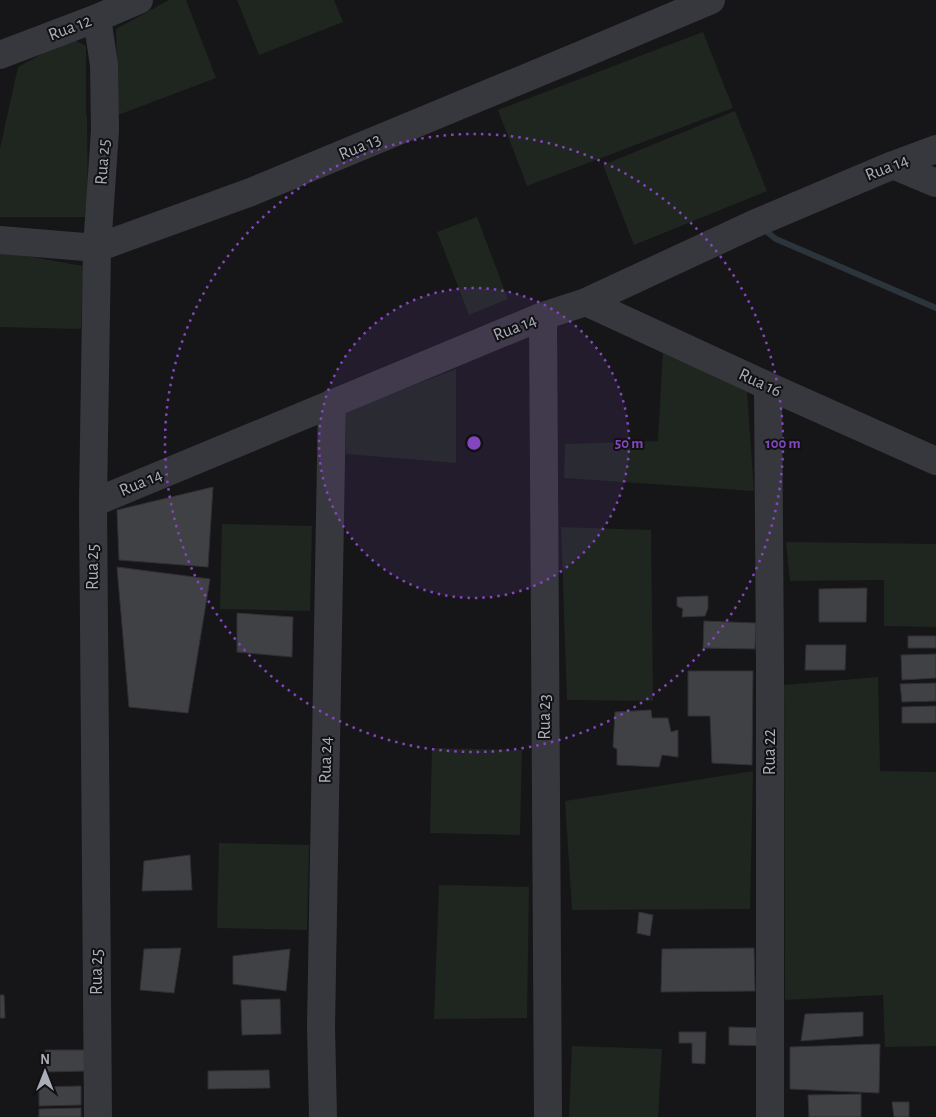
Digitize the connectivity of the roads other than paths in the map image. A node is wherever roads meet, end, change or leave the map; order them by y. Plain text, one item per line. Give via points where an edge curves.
1 (139, 0) edge
2 (711, 0) edge
3 (97, 18) junction
4 (0, 55) edge
5 (936, 149) edge
6 (893, 165) junction
7 (936, 183) edge
8 (0, 240) edge
9 (97, 248) junction
10 (586, 302) junction
11 (543, 316) junction
12 (768, 386) junction
13 (332, 403) junction
14 (936, 461) edge
15 (93, 503) junction
16 (98, 1117) edge
17 (323, 1117) edge
18 (548, 1117) edge
19 (770, 1117) edge

1 - 3 street, Rua 12
2 - 9 street, Rua 13 via 251,192
3 - 4 street, Rua 12
3 - 9 street, Rua 25 via 104,65 105,130
5 - 6 street, Rua 14
6 - 7 street
6 - 10 street, Rua 14 via 756,223
8 - 9 street, Rua 13
9 - 15 street, Rua 25
10 - 11 street, Rua 14
10 - 12 street, Rua 16
11 - 13 street, Rua 14
11 - 18 street, Rua 23
12 - 14 street, Rua 16
12 - 19 street, Rua 22
13 - 15 street, Rua 14
13 - 17 street, Rua 24 via 321,1017
15 - 16 street, Rua 25

